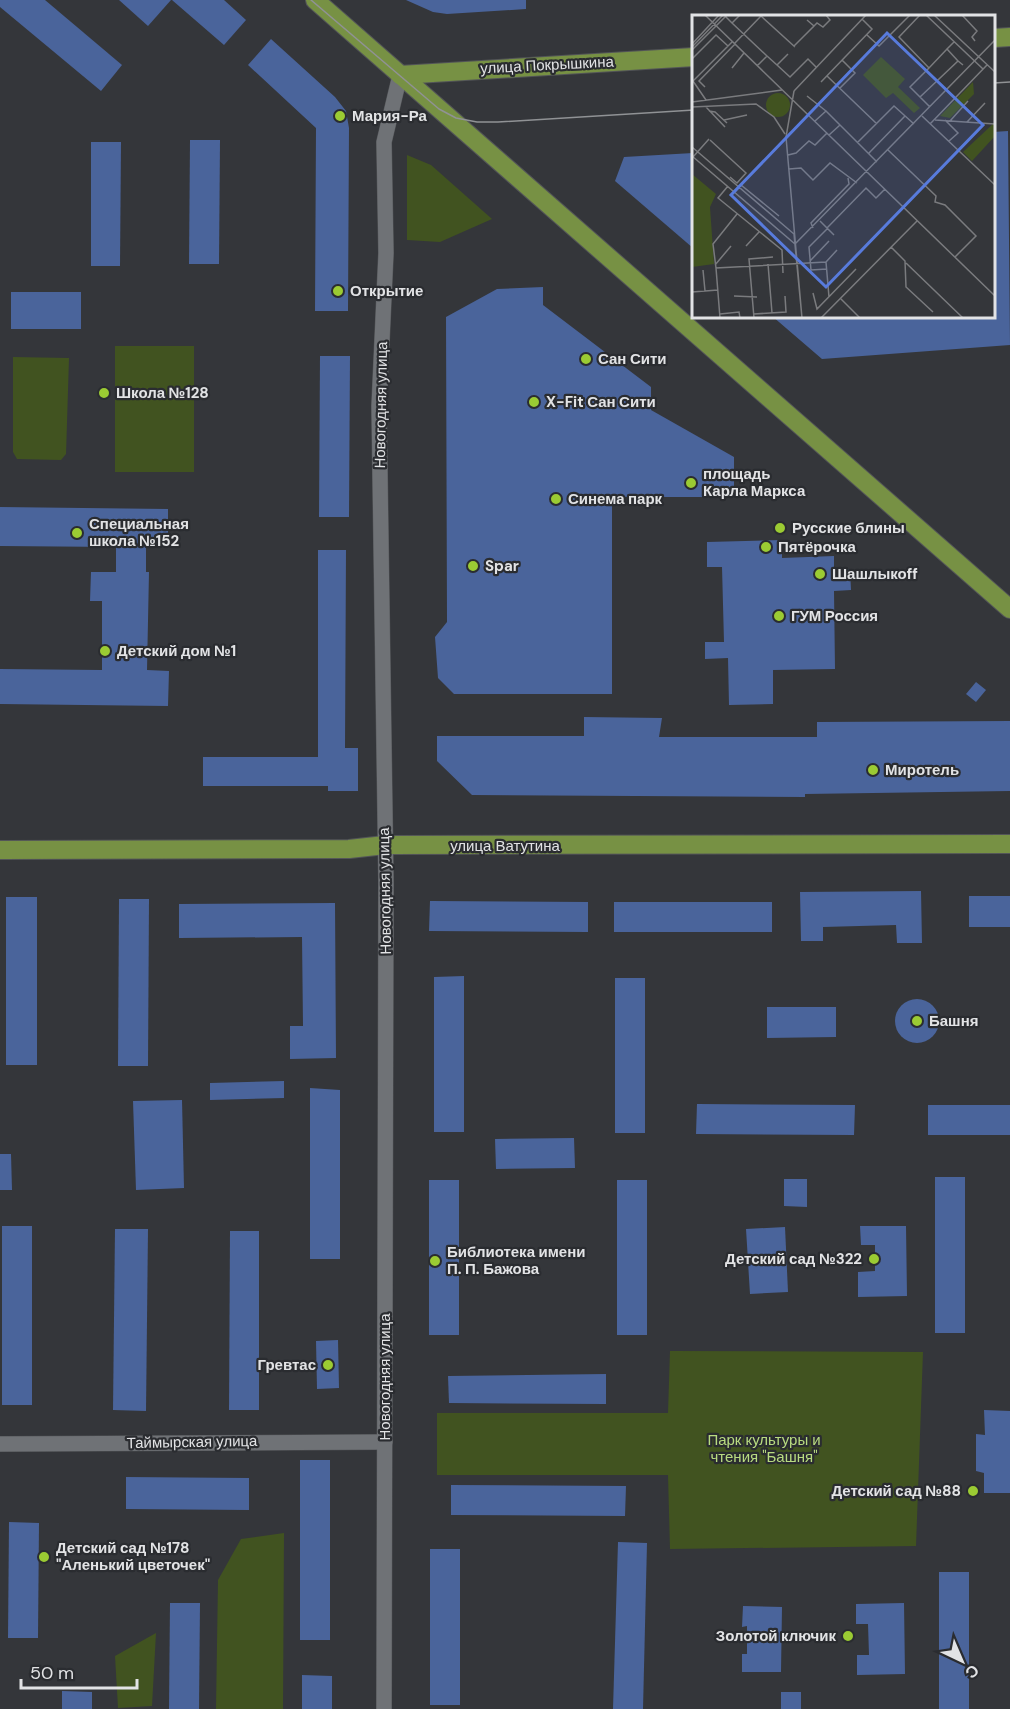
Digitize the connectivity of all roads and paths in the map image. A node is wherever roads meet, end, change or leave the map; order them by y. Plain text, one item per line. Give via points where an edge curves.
1 (315, 0) edge
2 (1010, 37) edge
3 (995, 38) edge
4 (692, 57) edge
5 (400, 75) junction
6 (1010, 609) edge
7 (1010, 844) edge
8 (385, 845) junction
9 (0, 850) edge
10 (385, 1442) junction
11 (0, 1444) edge
12 (384, 1709) edge

1 - 5 main road
2 - 3 main road
4 - 5 main road, улица Покрышкина
5 - 6 main road
5 - 8 street, Новогодняя улица via 384,142 386,254 379,468
7 - 8 main road, улица Ватутина
8 - 9 main road, улица Ватутина via 349,849
8 - 10 street, Новогодняя улица
10 - 11 street, Таймырская улица
10 - 12 street, Новогодняя улица

